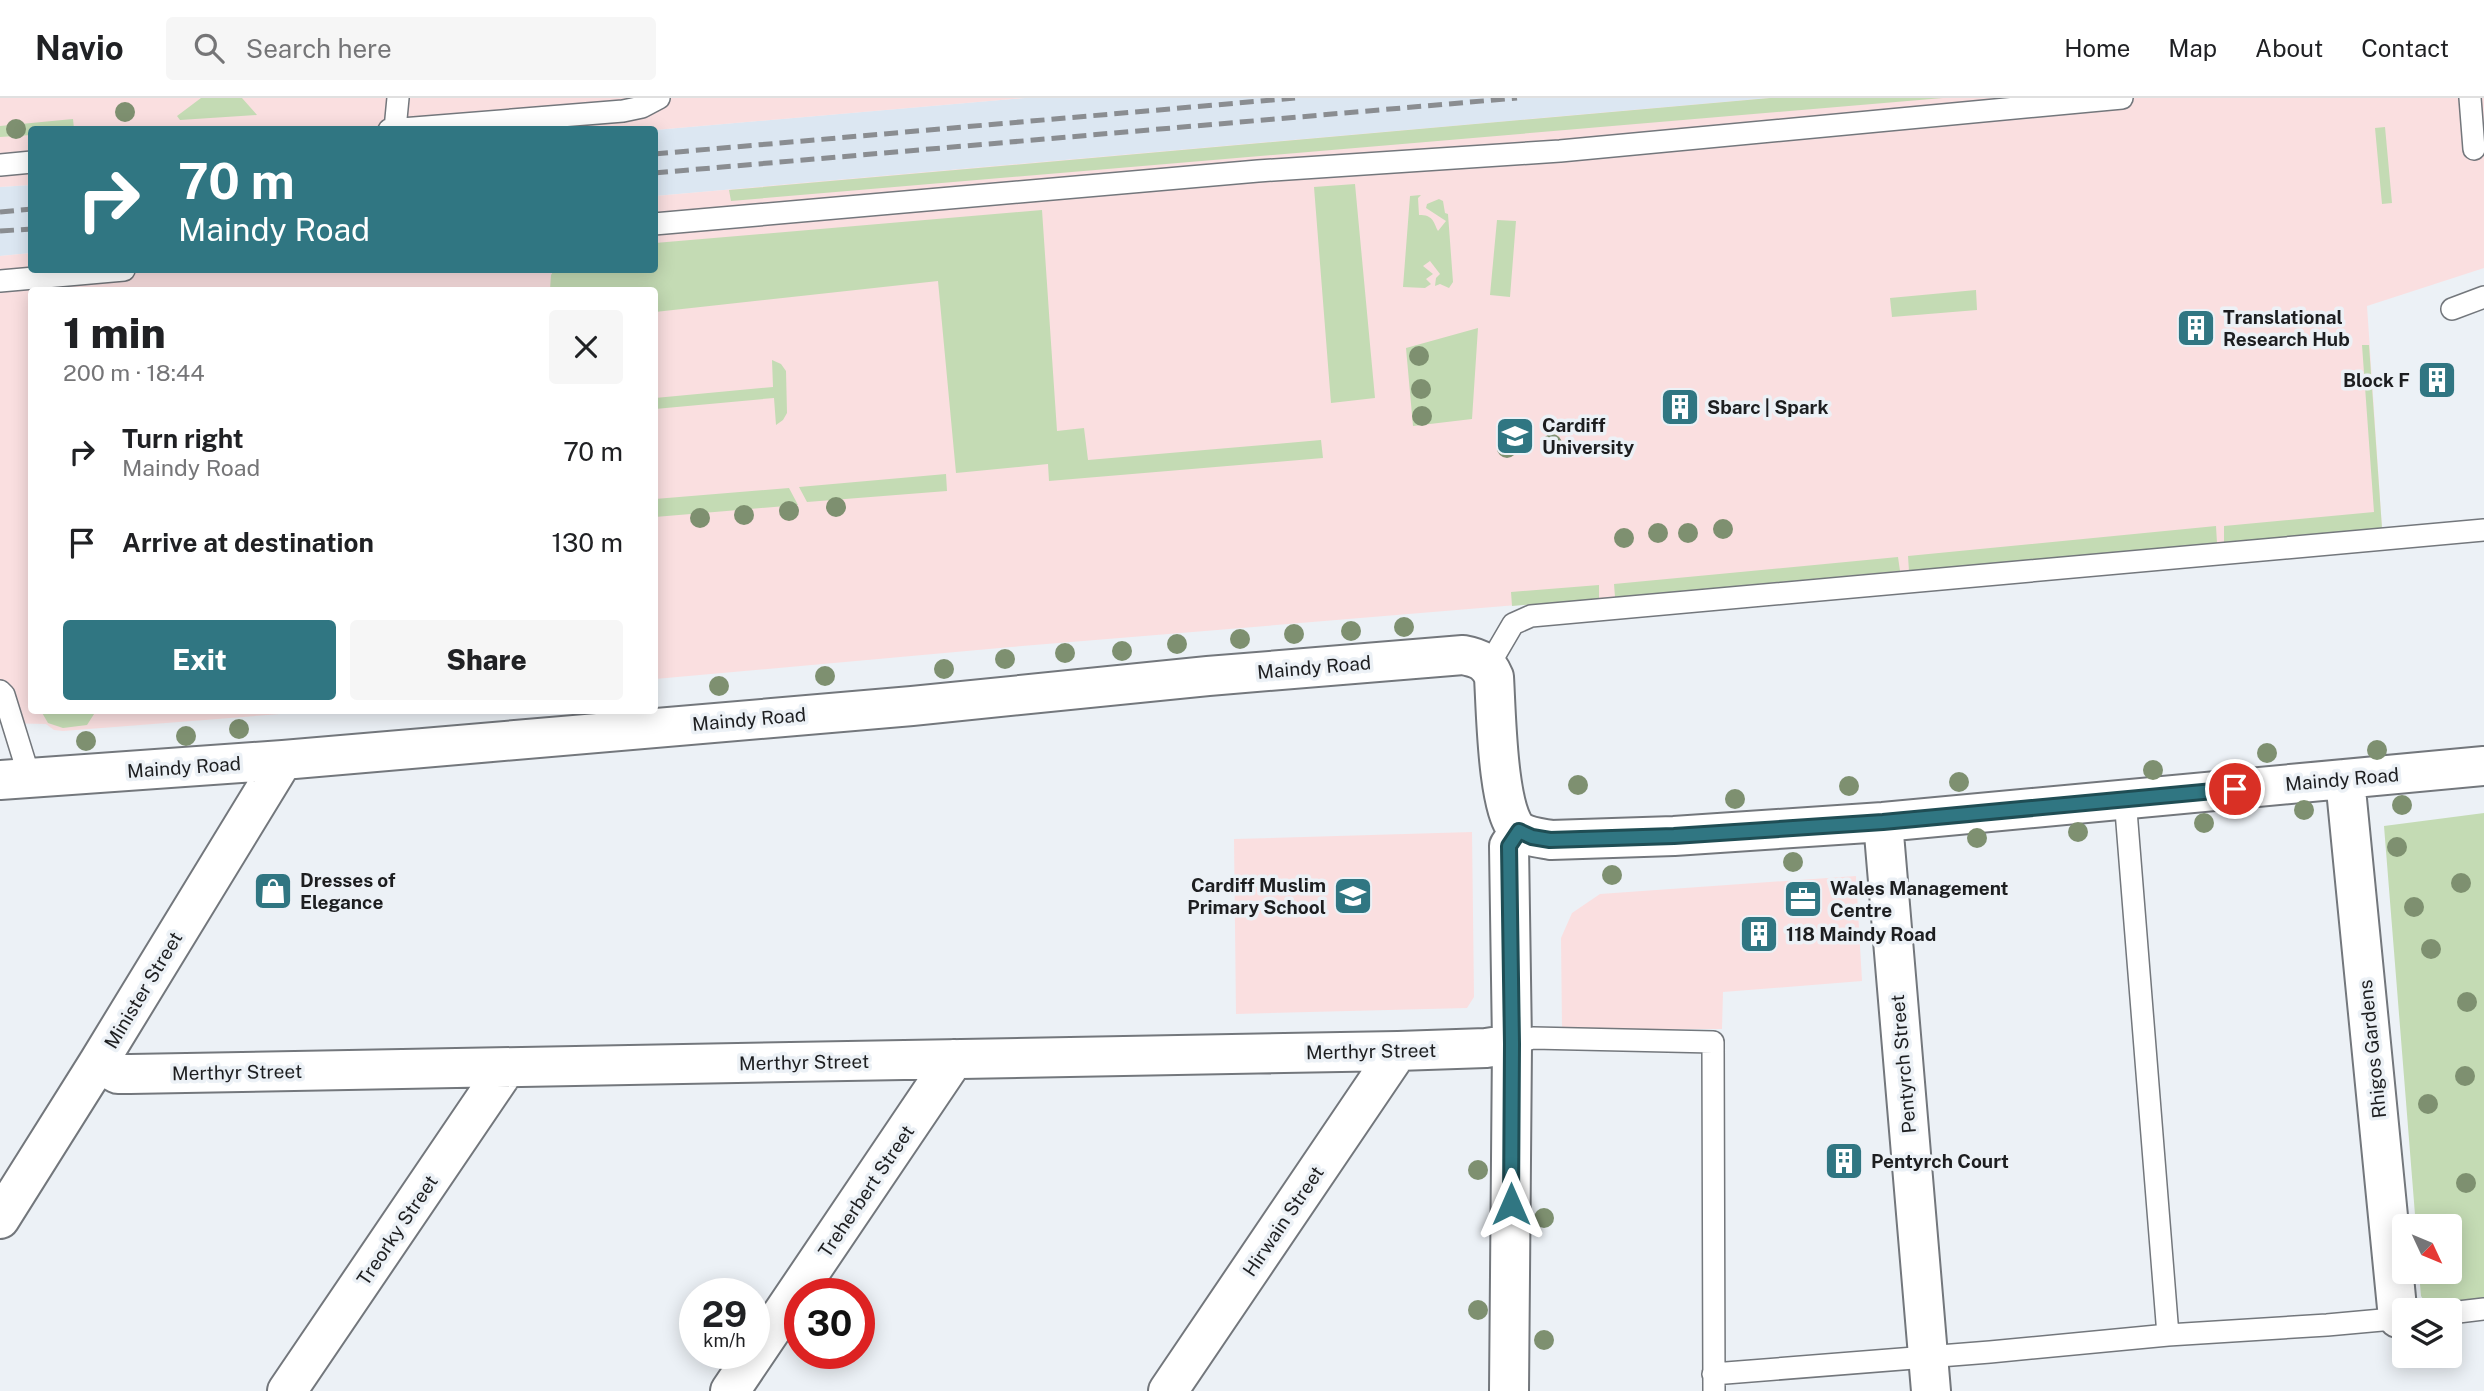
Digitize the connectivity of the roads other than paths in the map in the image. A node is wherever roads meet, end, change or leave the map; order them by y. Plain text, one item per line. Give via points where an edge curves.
1 (398, 98) edge
2 (659, 98) edge
3 (2122, 98) edge
4 (2470, 98) edge
5 (395, 126) edge
6 (433, 126) edge
7 (2474, 149) dead end
8 (28, 162) edge
9 (0, 164) edge
10 (658, 224) edge
11 (90, 273) edge
12 (0, 281) edge
13 (2484, 297) edge
14 (2452, 309) dead end
15 (2484, 530) edge
16 (1489, 665) junction
17 (0, 691) edge
18 (283, 760) junction
19 (2484, 766) edge
20 (15, 779) edge
21 (2345, 779) junction
22 (2125, 798) junction
23 (1883, 822) junction
24 (1519, 831) junction
25 (1512, 1044) junction
26 (1398, 1051) junction
27 (954, 1059) junction
28 (98, 1063) junction
29 (506, 1068) junction
30 (0, 1219) edge
31 (2399, 1298) edge
32 (2484, 1309) edge
33 (2462, 1312) edge
34 (2392, 1319) edge
35 (2168, 1335) junction
36 (1929, 1374) edge
37 (1713, 1383) edge
38 (287, 1391) edge
39 (730, 1391) edge
40 (1168, 1391) edge
41 (1509, 1391) edge

1 - 5 lane
2 - 6 lane via 623,111
3 - 10 lane via 1560,151 1258,171
4 - 7 lane
8 - 9 lane
11 - 12 lane
13 - 14 lane
15 - 16 lane via 1536,615 1513,624
16 - 18 street, Maindy Road via 1463,655
16 - 24 street via 1494,677 1506,810
17 - 20 lane
18 - 20 street, Maindy Road
18 - 28 street, Minister Street
19 - 21 street, Maindy Road
21 - 22 street, Maindy Road
21 - 31 street, Rhigos Gardens
22 - 23 street, Maindy Road
22 - 35 lane
23 - 24 street, Maindy Road via 1550,840
23 - 36 street, Pentyrch Street
24 - 25 street via 1509,846
25 - 26 street, Merthyr Street
25 - 37 lane via 1533,1038 1713,1042
25 - 41 street
26 - 27 street, Merthyr Street
26 - 40 street, Hirwain Street
27 - 29 street, Merthyr Street
27 - 39 street, Treherbert Street
28 - 29 street, Merthyr Street via 118,1074
28 - 30 street, Minister Street
29 - 38 street, Treorky Street
32 - 33 lane
34 - 35 lane
35 - 36 lane via 1990,1352
36 - 37 lane

